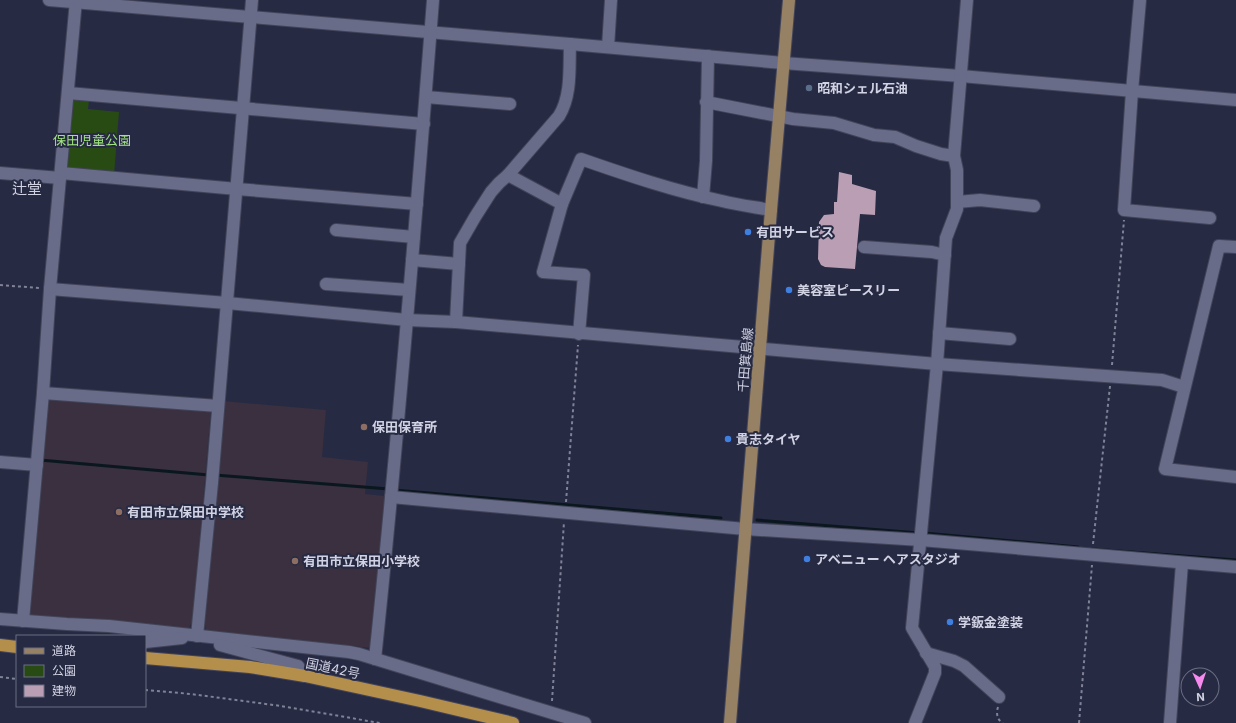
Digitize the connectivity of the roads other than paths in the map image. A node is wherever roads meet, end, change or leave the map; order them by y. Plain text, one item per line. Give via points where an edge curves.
1 (49, 0) edge
2 (252, 0) edge
3 (433, 0) edge
4 (611, 0) edge
5 (789, 0) edge
6 (967, 0) edge
7 (1140, 0) edge
8 (75, 1) edge
9 (251, 17) junction
10 (431, 32) junction
11 (570, 44) junction
12 (608, 47) junction
13 (708, 56) junction
14 (784, 63) junction
15 (961, 76) junction
16 (1132, 91) junction
17 (68, 93) junction
18 (426, 97) junction
19 (1236, 100) edge
20 (706, 102) junction
21 (510, 104) dead end
22 (244, 109) junction
23 (779, 115) junction
24 (424, 124) junction
25 (954, 156) junction
26 (0, 173) edge
27 (60, 175) junction
28 (508, 175) junction
29 (237, 189) junction
30 (703, 197) junction
31 (957, 202) junction
32 (417, 204) junction
33 (562, 204) junction
34 (1034, 206) dead end
35 (771, 210) junction
36 (1210, 218) dead end
37 (336, 230) dead end
38 (414, 237) junction
39 (864, 247) dead end
40 (1236, 247) edge
41 (945, 256) junction
42 (412, 260) junction
43 (459, 264) junction
44 (326, 284) dead end
45 (50, 289) junction
46 (409, 290) junction
47 (227, 303) junction
48 (407, 320) junction
49 (456, 322) junction
50 (939, 333) junction
51 (579, 334) junction
52 (1010, 339) dead end
53 (760, 348) junction
54 (937, 364) junction
55 (1184, 387) junction
56 (43, 393) junction
57 (218, 406) junction
58 (0, 462) edge
59 (37, 465) junction
60 (1236, 476) edge
61 (391, 498) junction
62 (745, 529) junction
63 (921, 540) junction
64 (1182, 563) junction
65 (1236, 567) edge
66 (0, 619) edge
67 (23, 621) junction
68 (197, 636) junction
69 (146, 642) edge
70 (0, 645) edge
71 (16, 647) edge
72 (926, 652) junction
73 (146, 658) edge
74 (375, 659) junction
75 (305, 676) junction
76 (999, 697) road end
77 (513, 723) edge
78 (585, 723) edge
79 (730, 723) edge
80 (915, 723) edge
81 (1170, 723) edge

1 - 8 street
2 - 9 street
3 - 10 street
4 - 12 street
5 - 14 main road, 千田箕島線
6 - 15 street
7 - 16 street
8 - 9 street
8 - 17 street
9 - 10 street
9 - 22 street
10 - 11 street
10 - 18 street
11 - 12 street
11 - 28 street via 568,96 563,109
12 - 13 street
13 - 14 street
13 - 20 street
14 - 15 street
14 - 23 main road, 千田箕島線
15 - 16 street
15 - 25 street
16 - 19 street
16 - 36 street via 1124,210
17 - 22 street
17 - 27 street
18 - 21 street
18 - 24 street
20 - 23 street
20 - 30 street
22 - 24 street
22 - 29 street
23 - 25 street via 834,123 874,135 895,137 916,146
23 - 35 main road, 千田箕島線
24 - 32 street
25 - 31 street via 958,170
26 - 27 street
27 - 29 street
27 - 45 street
28 - 33 street
28 - 43 street via 491,192 462,239
29 - 32 street
29 - 47 street
30 - 33 street via 580,159
30 - 35 street
31 - 34 street via 980,200
31 - 41 street via 957,209 946,238
32 - 38 street
33 - 51 street via 543,272 584,275
35 - 53 main road, 千田箕島線
37 - 38 street
38 - 42 street
39 - 41 street via 932,252
40 - 55 street via 1219,246
41 - 50 street
42 - 43 street
42 - 46 street
43 - 49 street
44 - 46 street
45 - 47 street
45 - 56 street
46 - 48 street
47 - 48 street
47 - 57 street
48 - 49 street
48 - 61 street
49 - 51 street
50 - 52 street
50 - 54 street
51 - 53 street
53 - 54 street
53 - 62 main road, 千田箕島線
54 - 55 street via 1162,380
54 - 63 street
55 - 60 street via 1165,469
56 - 57 street
56 - 59 street
57 - 68 street
58 - 59 street
59 - 67 street
61 - 62 street
61 - 74 street
62 - 63 street
62 - 79 main road, 千田箕島線
63 - 64 street
63 - 72 street via 912,628
64 - 65 street
64 - 81 street
66 - 67 street
67 - 68 street via 116,626
68 - 69 street
68 - 74 street via 349,652
68 - 75 street via 220,645 298,666
70 - 71 highway
72 - 76 street via 964,666
72 - 80 street via 935,673
73 - 75 highway, 国道42号 via 250,667
74 - 78 street
75 - 77 highway, 国道42号

